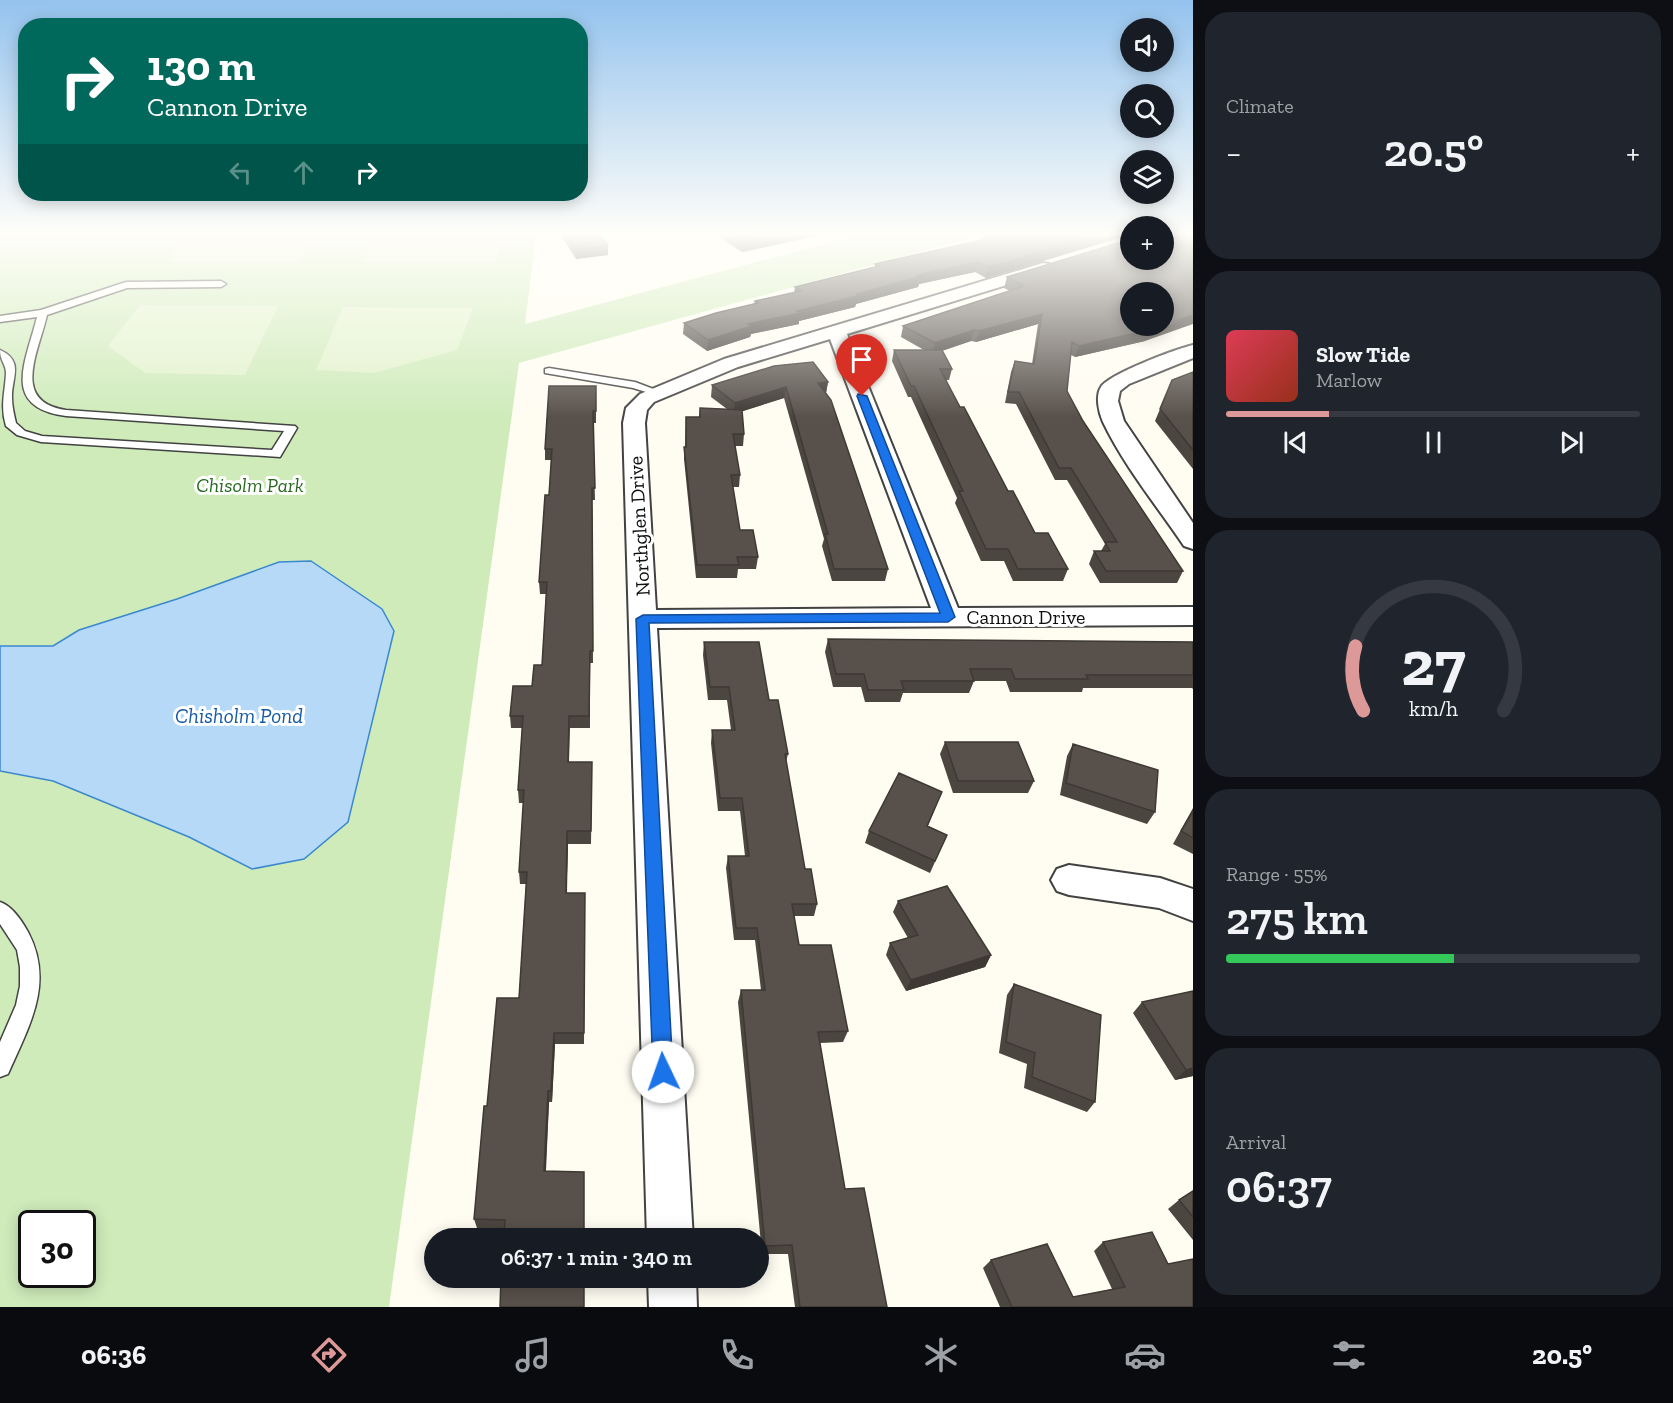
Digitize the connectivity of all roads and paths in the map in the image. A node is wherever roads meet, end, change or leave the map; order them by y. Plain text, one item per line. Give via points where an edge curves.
1 (93, 296) edge
2 (949, 296) edge
3 (43, 313) junction
4 (0, 319) edge
5 (836, 330) junction
6 (1193, 351) edge
7 (0, 353) edge
8 (549, 371) dead end
9 (659, 393) junction
10 (1193, 541) edge
11 (1193, 616) edge
12 (948, 617) junction
13 (643, 619) junction
14 (1069, 880) dead end
15 (1193, 906) edge
16 (0, 910) edge
17 (0, 1066) edge
18 (670, 1228) edge
19 (672, 1288) edge
20 (673, 1307) edge

1 - 3 lane
2 - 5 street, Northglen Drive
3 - 4 lane
3 - 7 lane via 25,375 29,395 42,407 66,413 291,428 276,454 41,440 10,424 6,396 10,365
5 - 9 street, Northglen Drive via 730,363
5 - 12 street
6 - 10 street via 1122,380 1110,389 1108,401 1113,421
8 - 9 lane via 635,385
9 - 13 street, Northglen Drive via 637,408 634,423
11 - 12 street, Cannon Drive
12 - 13 street, Cannon Drive
13 - 18 street, Northglen Drive
14 - 15 street via 1160,893
16 - 17 lane via 21,935 31,959 32,984
19 - 20 street

